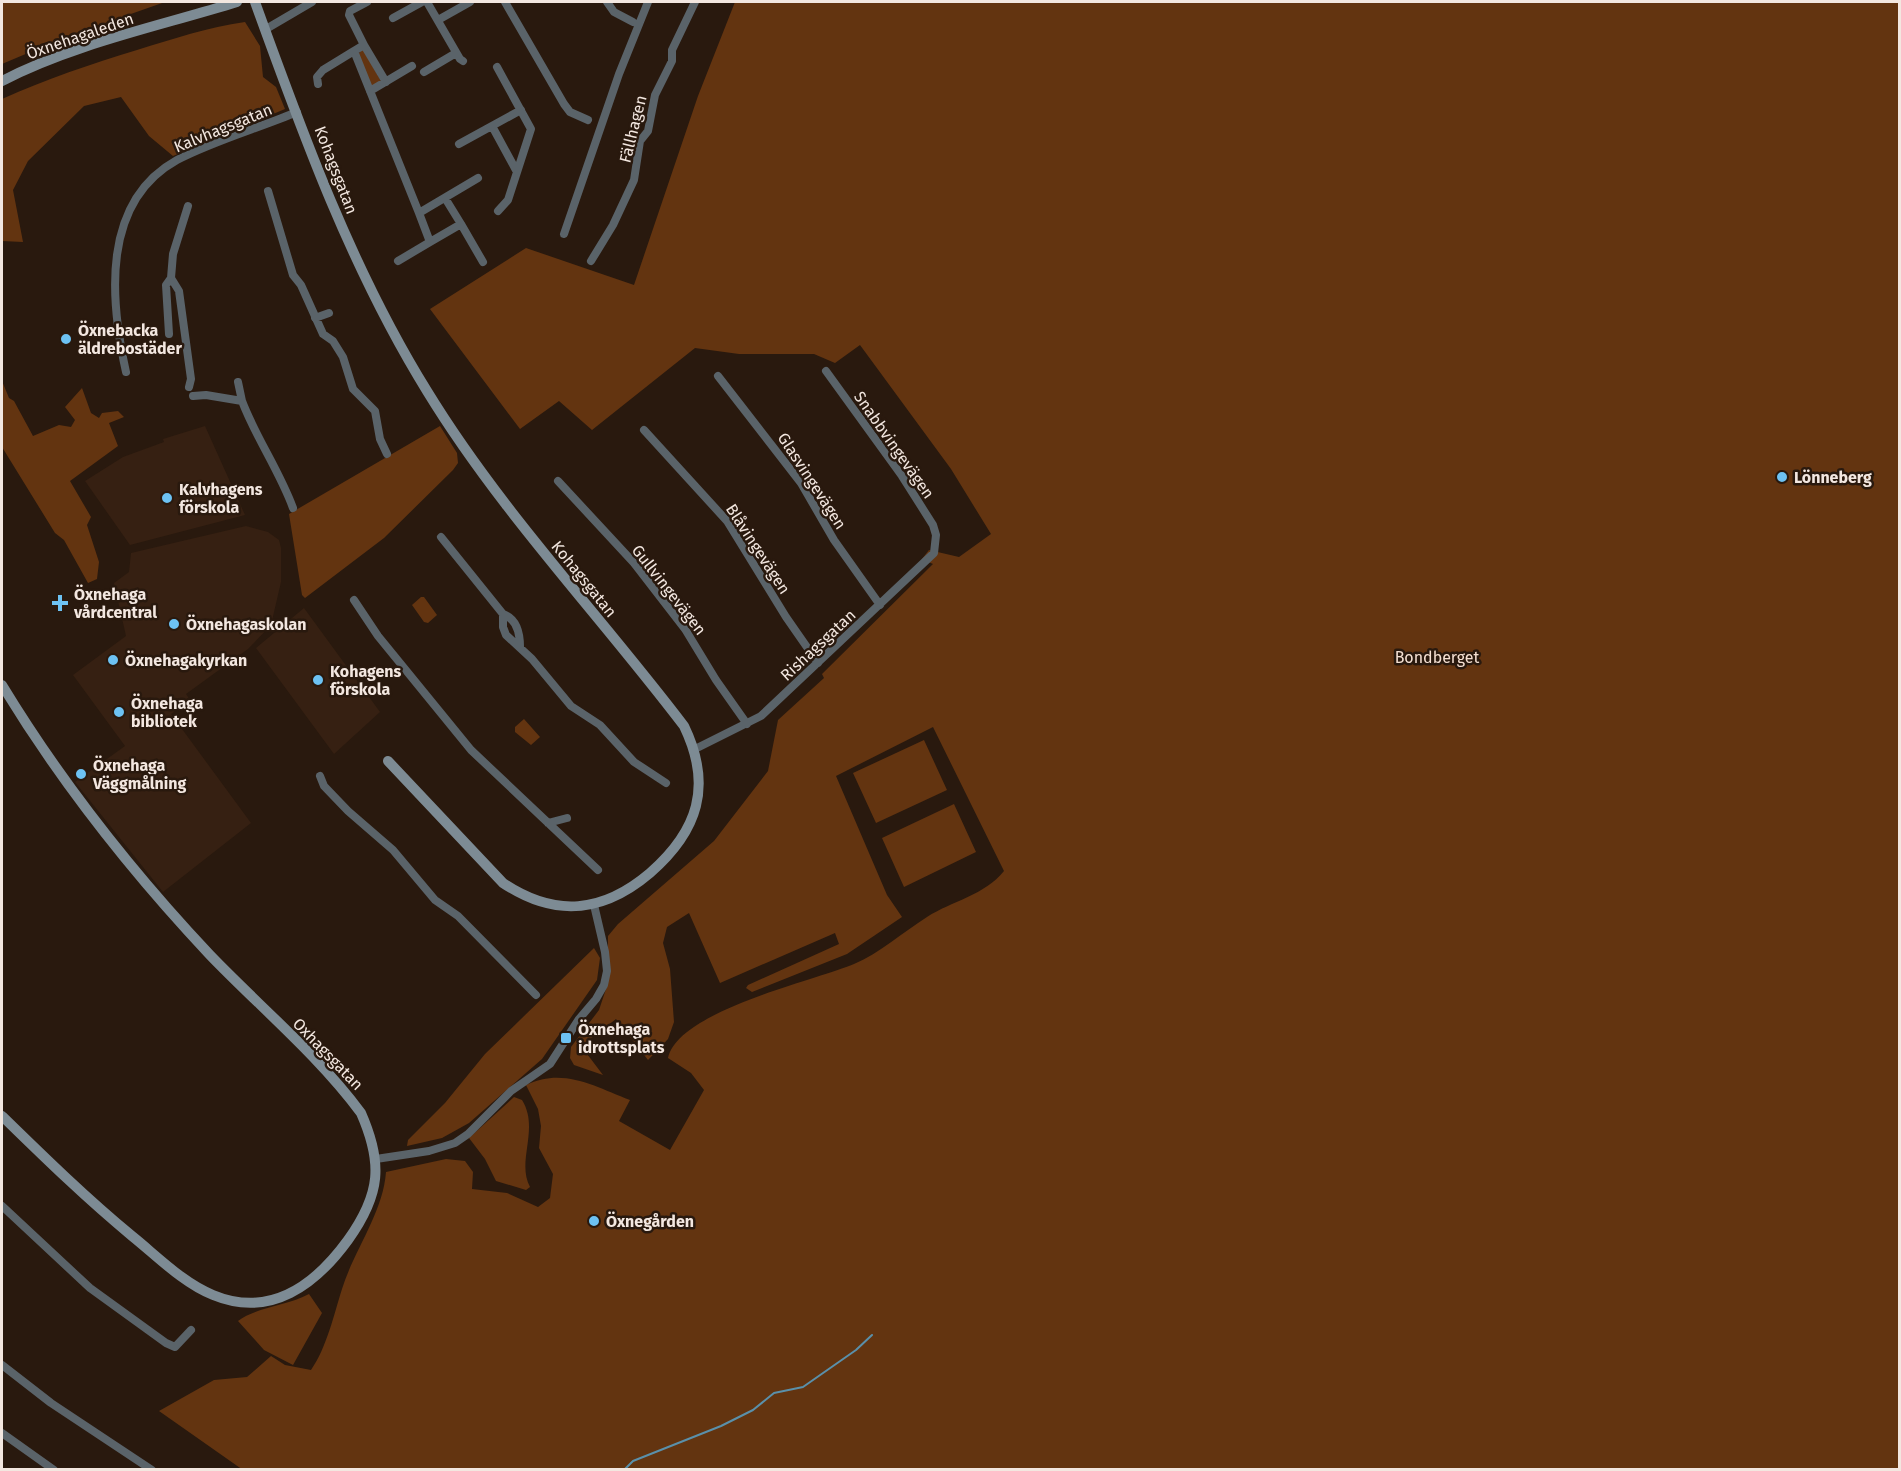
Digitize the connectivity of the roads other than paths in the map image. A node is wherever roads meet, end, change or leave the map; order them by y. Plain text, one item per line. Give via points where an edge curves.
1 (237, 2) edge
2 (255, 2) edge
3 (312, 2) edge
4 (367, 2) edge
5 (422, 2) edge
6 (427, 2) edge
7 (470, 2) edge
8 (505, 2) edge
9 (607, 2) edge
10 (648, 2) edge
11 (695, 2) edge
12 (456, 5) edge
13 (393, 18) dead end
14 (438, 20) junction
15 (633, 22) dead end
16 (266, 29) junction
17 (364, 45) junction
18 (354, 51) junction
19 (456, 53) junction
20 (463, 61) dead end
21 (412, 66) dead end
22 (497, 67) dead end
23 (424, 72) dead end
24 (2, 81) edge
25 (386, 82) junction
26 (318, 84) dead end
27 (370, 91) junction
28 (521, 110) junction
29 (297, 112) junction
30 (588, 120) dead end
31 (492, 126) junction
32 (459, 144) dead end
33 (517, 172) junction
34 (478, 178) dead end
35 (268, 191) dead end
36 (446, 198) junction
37 (188, 206) dead end
38 (498, 212) dead end
39 (419, 213) junction
40 (460, 224) junction
41 (564, 234) dead end
42 (430, 242) junction
43 (398, 261) dead end
44 (591, 261) dead end
45 (483, 262) dead end
46 (171, 278) junction
47 (329, 313) dead end
48 (315, 318) junction
49 (169, 334) dead end
50 (826, 371) dead end
51 (126, 372) dead end
52 (718, 376) dead end
53 (238, 382) dead end
54 (189, 387) dead end
55 (194, 396) dead end
56 (242, 401) junction
57 (644, 430) dead end
58 (387, 454) dead end
59 (558, 481) dead end
60 (293, 508) dead end
61 (936, 536) joint
62 (441, 537) dead end
63 (354, 600) dead end
64 (880, 605) junction
65 (503, 614) junction
66 (520, 647) junction
67 (818, 663) junction
68 (2, 685) edge
69 (747, 724) junction
70 (694, 749) junction
71 (388, 761) dead end
72 (320, 776) dead end
73 (666, 783) dead end
74 (567, 818) dead end
75 (548, 823) junction
76 (598, 870) dead end
77 (594, 905) junction
78 (536, 995) dead end
79 (2, 1116) edge
80 (376, 1159) junction
81 (2, 1206) edge
82 (191, 1330) dead end
83 (2, 1365) edge
84 (2, 1433) edge
85 (54, 1470) edge
86 (152, 1470) edge

1 - 24 street, Öxnehagaleden via 80,51
2 - 16 street, Kohagsgatan
3 - 16 street
4 - 17 street via 348,15
5 - 13 street
6 - 14 street
7 - 12 street
8 - 30 street via 564,104 570,112
9 - 15 street via 615,12
10 - 41 street, Fällhagen
11 - 44 street, Fällhagen via 657,89 648,131 640,141 634,180
12 - 14 street
14 - 19 street
16 - 29 street, Kohagsgatan
17 - 18 street
17 - 25 street
18 - 26 street via 323,70 317,77
18 - 27 street
19 - 20 street
19 - 23 street
21 - 25 street
22 - 28 street
25 - 27 street
27 - 39 street
28 - 31 street
28 - 33 street via 531,131
29 - 51 street, Kalvhagsgatan via 178,160 136,199 125,218 116,256 118,327
29 - 70 street, Kohagsgatan via 370,291 427,392 531,538 684,726
31 - 32 street
31 - 33 street
33 - 38 street via 507,203
34 - 36 street
35 - 48 street via 293,275
36 - 39 street
36 - 40 street
37 - 46 street via 173,254
39 - 42 street
40 - 42 street
40 - 45 street
42 - 43 street
46 - 49 street via 166,285
46 - 54 street via 179,291
47 - 48 street
48 - 58 street via 343,357 353,388 375,411
50 - 61 street, Snabbvingevägen via 902,476
52 - 64 street, Glasvingevägen via 801,483 834,540
53 - 56 street
55 - 56 street
56 - 60 street via 252,429 262,441
57 - 67 street, Blåvingevägen via 727,521
59 - 69 street, Gullvingevägen via 634,563 685,629
61 - 64 street, Rishagsgatan via 930,558
62 - 65 street
63 - 75 street via 378,636 471,750
64 - 67 street, Rishagsgatan
65 - 66 street via 518,629
65 - 66 street via 502,627
66 - 73 street via 571,706 606,731 634,762
67 - 69 street, Rishagsgatan via 761,716
68 - 80 street, Oxhagsgatan via 130,865 204,948 350,1098 365,1121
69 - 70 street, Rishagsgatan
70 - 77 street, Kohagsgatan via 699,783 696,808 680,843 626,891
71 - 77 street, Kohagsgatan via 503,883 540,903 559,907
72 - 78 street via 324,786 393,850 435,900 458,916
74 - 75 street
75 - 76 street
77 - 80 street via 607,971 596,999 550,1064 511,1091 455,1143
79 - 80 street, Oxhagsgatan via 109,1216 180,1274 213,1295 234,1300 254,1301 292,1293 318,1276 364,1214 377,1177
81 - 82 street via 90,1288 166,1343 175,1347
83 - 86 street via 51,1403
84 - 85 street

